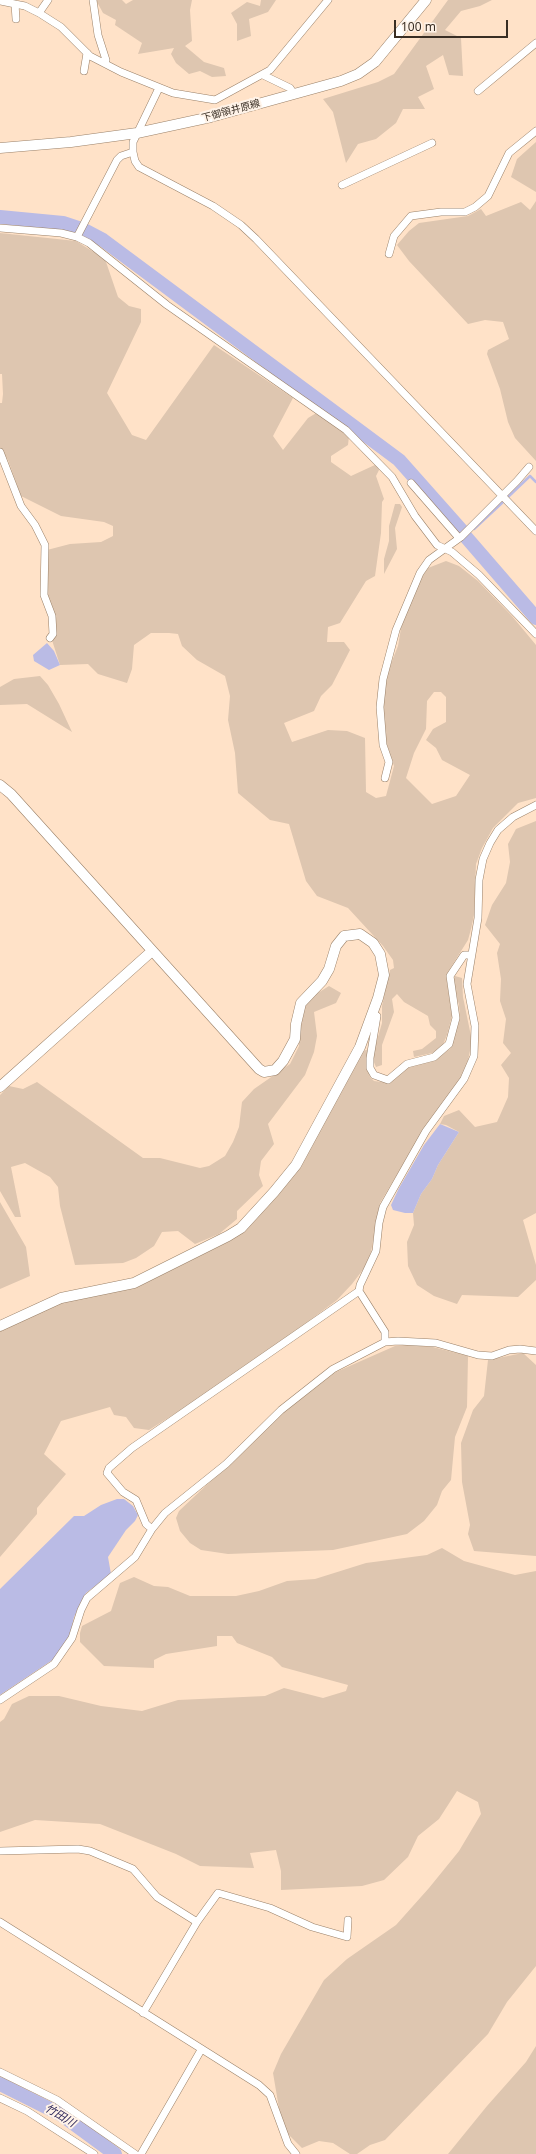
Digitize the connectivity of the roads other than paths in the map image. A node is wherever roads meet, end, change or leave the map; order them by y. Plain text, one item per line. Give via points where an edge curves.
1 (48, 0) edge
2 (93, 0) edge
3 (328, 0) edge
4 (426, 0) edge
5 (2, 1) edge
6 (15, 4) junction
7 (39, 13) junction
8 (16, 19) dead end
9 (536, 43) edge
10 (87, 53) junction
11 (105, 63) junction
12 (84, 71) dead end
13 (263, 75) junction
14 (159, 88) junction
15 (478, 90) dead end
16 (294, 94) junction
17 (536, 130) edge
18 (136, 133) junction
19 (432, 143) dead end
20 (0, 148) edge
21 (133, 152) junction
22 (342, 185) dead end
23 (0, 228) edge
24 (78, 235) junction
25 (389, 254) dead end
26 (0, 452) edge
27 (529, 467) dead end
28 (411, 483) dead end
29 (502, 496) junction
30 (536, 531) edge
31 (462, 535) junction
32 (445, 549) junction
33 (536, 634) edge
34 (50, 638) dead end
35 (385, 778) dead end
36 (0, 785) edge
37 (536, 805) edge
38 (152, 951) junction
39 (471, 955) junction
40 (372, 1013) junction
41 (0, 1087) edge
42 (359, 1291) junction
43 (0, 1326) edge
44 (385, 1342) junction
45 (536, 1351) edge
46 (152, 1529) junction
47 (0, 1700) edge
48 (0, 1851) edge
49 (348, 1920) dead end
50 (0, 1922) edge
51 (197, 1922) junction
52 (143, 2013) junction
53 (201, 2050) junction
54 (0, 2072) edge
55 (0, 2098) edge
56 (85, 2151) edge
57 (94, 2154) edge
58 (135, 2154) edge
59 (141, 2154) edge
60 (296, 2154) edge

1 - 7 street
2 - 11 street
3 - 13 street via 275,66
4 - 16 street, 下御領井原線 via 387,49 358,74
5 - 6 street
6 - 7 street
6 - 8 street
7 - 10 street via 61,27
9 - 15 street
10 - 11 street
10 - 12 street
11 - 14 street
13 - 14 street via 215,100
13 - 16 street via 290,88
14 - 18 street
16 - 18 street, 下御領井原線 via 211,117
17 - 25 street via 508,152 488,196 475,208 465,212 411,216 394,236
18 - 20 street, 下御領井原線
18 - 21 street
19 - 22 street
21 - 24 street via 116,160
21 - 29 street via 139,167 213,206 241,225
23 - 24 street
24 - 32 street via 106,254 167,305 346,430 392,477 437,546
26 - 34 street via 21,506 35,525 45,546 44,595 52,616 53,634
27 - 29 street
28 - 31 street
29 - 30 street
29 - 31 street
31 - 32 street
32 - 33 street via 479,575
32 - 35 street via 429,560 420,573 394,636 383,678 380,707 383,745 388,762
36 - 38 street via 11,794
37 - 39 street via 513,817 498,830 483,859 479,880 478,918
38 - 40 street via 264,1072 275,1070 286,1056 295,1039 301,1003 322,982 336,946 344,936 360,934 374,943 380,954 384,975
38 - 41 street
39 - 40 street via 464,955 450,976 456,1018 449,1044 434,1057 407,1064 388,1080 374,1075 370,1068 370,1058 378,1016
39 - 42 street via 467,984 475,1026 474,1056 464,1079 426,1131 383,1207 376,1251
40 - 43 street via 360,1047 296,1165 241,1228 134,1283 61,1298
42 - 44 street via 385,1332
42 - 46 street via 132,1448 109,1468 107,1473 123,1492 136,1500 146,1524
44 - 45 street via 436,1343 478,1355 492,1356 509,1350
44 - 46 street via 339,1366 308,1388 281,1410 226,1464 165,1514
46 - 47 street via 135,1557 87,1598 72,1638 54,1664
48 - 51 street via 90,1851 133,1869 157,1897
49 - 51 street via 347,1937 312,1927 270,1908 218,1892
50 - 52 street
51 - 52 street
52 - 53 street
53 - 59 street
53 - 60 street via 259,2085 270,2095 288,2144
54 - 58 street via 57,2100
55 - 56 street via 26,2111
56 - 57 street

